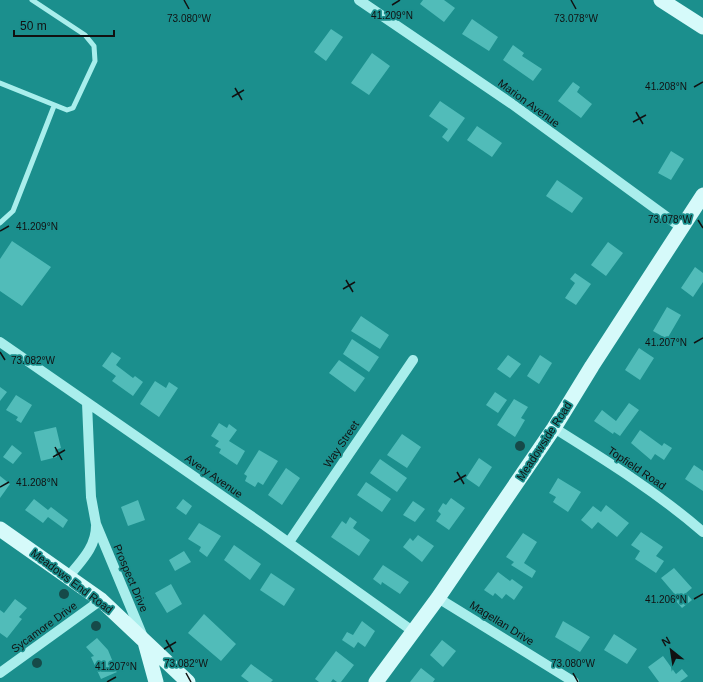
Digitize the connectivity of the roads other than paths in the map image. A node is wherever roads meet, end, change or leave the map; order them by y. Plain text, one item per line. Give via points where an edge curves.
1 (32, 0) edge
2 (359, 0) edge
3 (662, 0) edge
4 (703, 27) edge
5 (0, 83) edge
6 (54, 106) junction
7 (703, 195) edge
8 (0, 223) edge
9 (682, 228) junction
10 (0, 342) edge
11 (413, 360) dead end
12 (87, 403) junction
13 (554, 428) junction
14 (96, 524) junction
15 (0, 529) edge
16 (703, 532) edge
17 (288, 542) junction
18 (69, 576) junction
19 (438, 598) junction
20 (101, 600) junction
21 (414, 632) junction
22 (145, 641) junction
23 (0, 673) edge
24 (156, 682) edge
25 (188, 682) edge
26 (376, 682) edge
27 (574, 682) edge

1 - 6 lane via 85,35 94,46 95,61 73,108 67,110
2 - 9 street, Marion Avenue via 512,104
3 - 4 main road
5 - 6 lane
6 - 8 lane via 13,211
7 - 9 main road, Meadowside Road
9 - 13 main road, Meadowside Road
10 - 12 street, Avery Avenue
11 - 17 street, Way Street
12 - 14 street, Prospect Drive via 91,497
12 - 17 street, Avery Avenue
13 - 16 street, Topfield Road via 622,470
13 - 19 main road, Meadowside Road
14 - 18 street, Prospect Drive via 91,548
14 - 22 street, Prospect Drive
15 - 18 main road, Meadows End Road
17 - 21 street, Avery Avenue
18 - 20 main road, Meadows End Road
19 - 21 main road, Meadowside Road
19 - 27 street, Magellan Drive
20 - 22 main road, Meadows End Road
20 - 23 street, Sycamore Drive
21 - 26 main road, Meadowside Road
22 - 24 main road
22 - 25 main road, Meadows End Road

